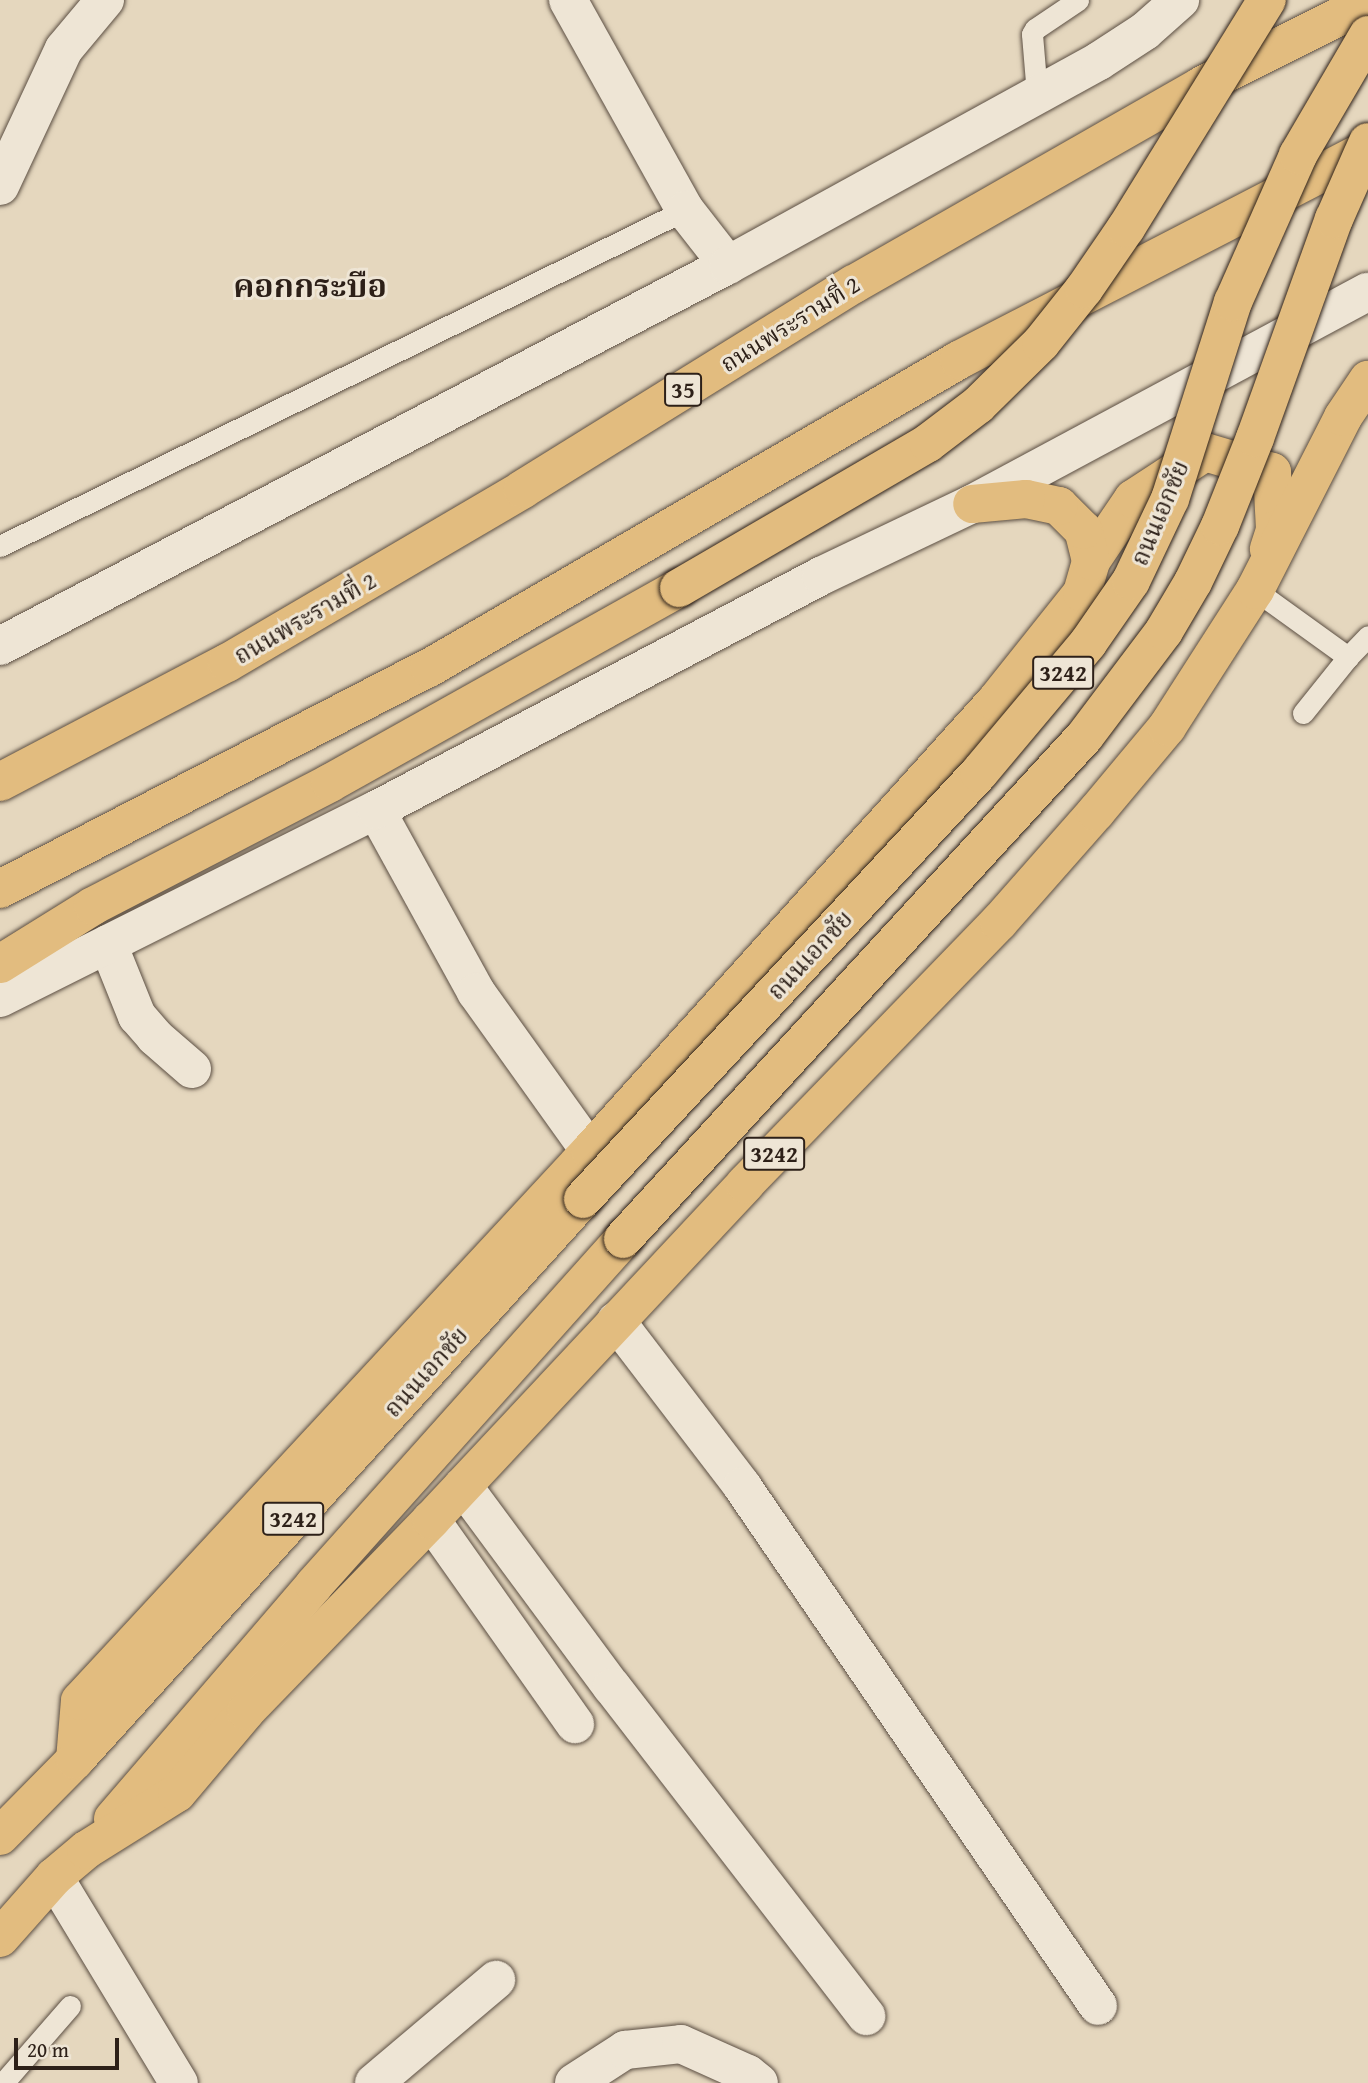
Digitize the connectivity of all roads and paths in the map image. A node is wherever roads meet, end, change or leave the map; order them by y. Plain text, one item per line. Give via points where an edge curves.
1 (105, 0) edge
2 (568, 0) edge
3 (1078, 0) edge
4 (1180, 0) edge
5 (1267, 0) edge
6 (1368, 2) edge
7 (1368, 35) edge
8 (1037, 94) junction
9 (1368, 142) edge
10 (1368, 149) edge
11 (0, 186) edge
12 (685, 210) junction
13 (728, 265) junction
14 (1368, 292) edge
15 (1368, 380) edge
16 (972, 504) junction
17 (0, 546) edge
18 (1091, 561) junction
19 (1255, 590) junction
20 (1368, 636) edge
21 (0, 645) edge
22 (1348, 657) junction
23 (1303, 713) dead end
24 (0, 782) edge
25 (376, 810) junction
26 (0, 889) edge
27 (108, 944) junction
28 (0, 964) edge
29 (0, 998) edge
30 (192, 1069) dead end
31 (590, 1151) junction
32 (616, 1321) junction
33 (463, 1486) junction
34 (431, 1520) junction
35 (575, 1724) dead end
36 (75, 1760) junction
37 (0, 1836) edge
38 (86, 1850) junction
39 (54, 1877) junction
40 (0, 1938) edge
41 (496, 1980) dead end
42 (70, 2006) dead end
43 (1098, 2006) dead end
44 (866, 2016) dead end
45 (4, 2076) edge
46 (179, 2083) edge
47 (374, 2083) edge
48 (575, 2083) edge
49 (759, 2083) edge

1 - 11 street via 64,50
2 - 12 street
3 - 8 lane via 1032,34
4 - 8 street via 1145,31
5 - 28 main road, bridge via 1084,289 1041,343 978,405 875,477 330,783 93,906
6 - 24 main road, ถนนพระรามที่ 2 / 35 via 1189,93 854,284 523,489 227,663
7 - 36 main road, ถนนเอกชัย / 3242, bridge via 1298,155 1233,302 1170,499 1131,581 1038,705 979,773 583,1199
8 - 13 street
9 - 38 main road, 3242, bridge via 1334,219 1220,526 1194,582 1131,680 1085,736 623,1239 314,1585
10 - 26 main road via 959,360 429,668
12 - 13 street
12 - 17 lane
13 - 21 street
14 - 16 street
15 - 19 main road, 3242 via 1343,417
16 - 18 main road, ถนนเอกชัย via 1026,499 1059,506 1083,530
16 - 25 street via 821,576
18 - 19 main road via 1133,499 1205,452 1272,472 1275,530
18 - 31 main road, ถนนเอกชัย / 3242 via 1082,593 995,702
19 - 22 lane
19 - 32 main road, 3242 via 1167,727 1096,812 999,922
20 - 22 lane
22 - 23 lane
25 - 27 street
25 - 31 street via 476,992
27 - 29 street
27 - 30 street via 137,1016
31 - 36 main road, ถนนเอกชัย / 3242 via 80,1701
32 - 33 main road, 3242
32 - 43 street via 742,1486
33 - 34 main road, 3242
33 - 44 street
34 - 35 street
34 - 38 main road, 3242 via 246,1711 177,1793
36 - 37 main road, ถนนเอกชัย / 3242
38 - 39 main road, 3242
39 - 40 main road, 3242
39 - 46 street
41 - 47 street
42 - 45 lane
48 - 49 street via 625,2050 681,2044

